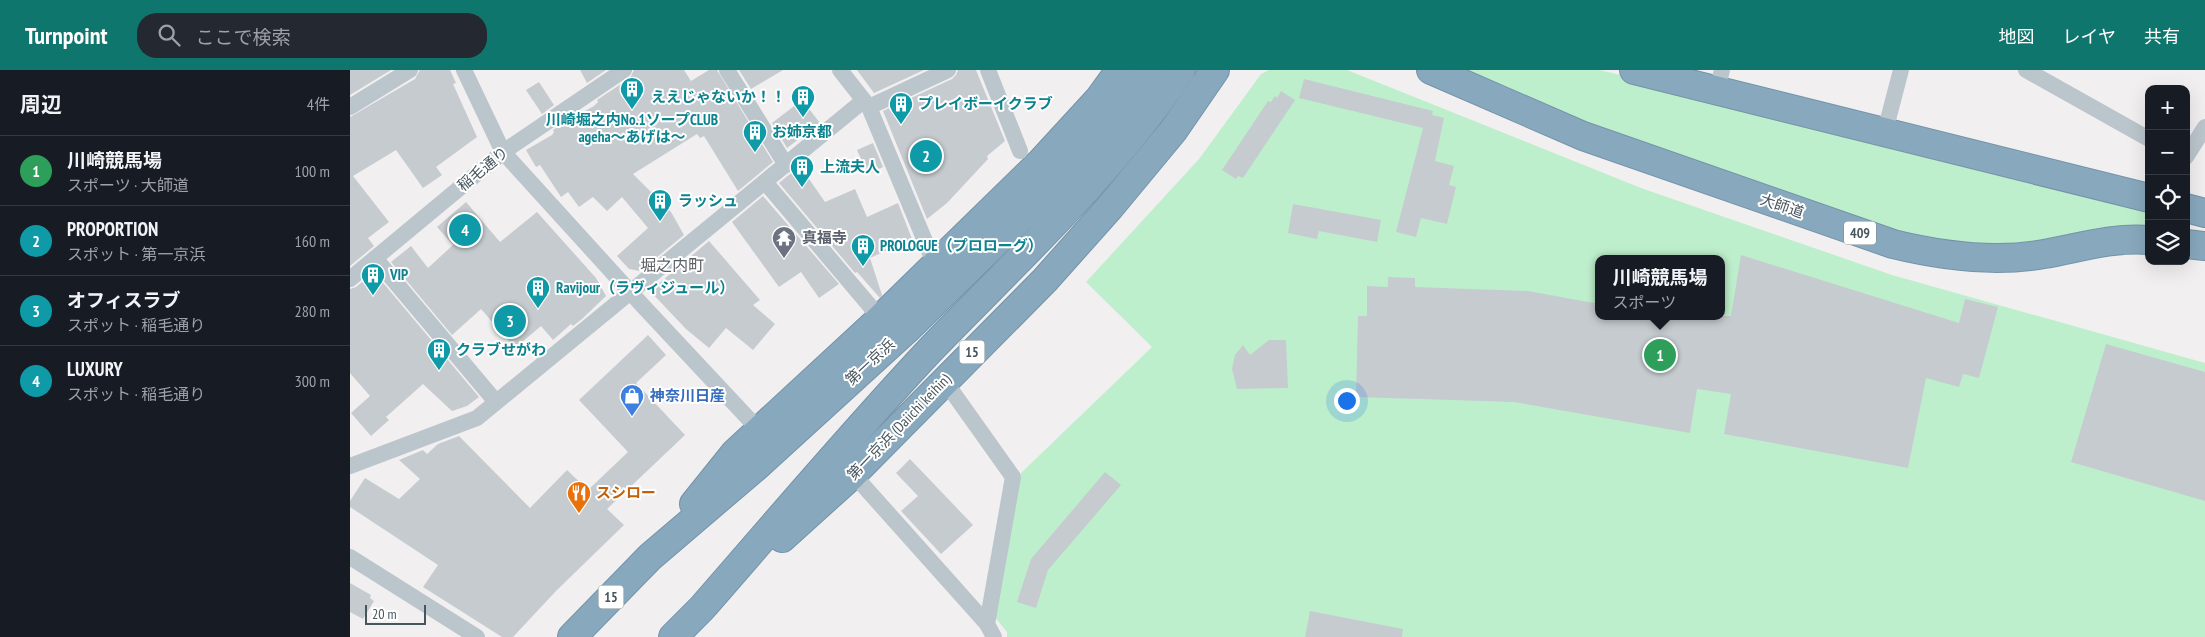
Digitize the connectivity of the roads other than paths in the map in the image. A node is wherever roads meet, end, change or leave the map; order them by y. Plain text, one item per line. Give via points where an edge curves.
1 (410, 70) edge
2 (464, 70) edge
3 (624, 70) edge
4 (726, 70) edge
5 (840, 70) edge
6 (948, 70) edge
7 (988, 70) edge
8 (1120, 70) edge
9 (1150, 70) edge
10 (1181, 70) edge
11 (1215, 70) edge
12 (1431, 70) edge
13 (1634, 70) edge
14 (1901, 70) edge
15 (2026, 70) edge
16 (1719, 80) edge
17 (866, 104) junction
18 (350, 107) edge
19 (2205, 127) edge
20 (1885, 131) junction
21 (2145, 137) edge
22 (1020, 151) dead end
23 (2190, 151) edge
24 (503, 152) junction
25 (786, 165) junction
26 (765, 182) junction
27 (1063, 193) junction
28 (2145, 197) edge
29 (2190, 209) edge
30 (2205, 212) edge
31 (2145, 240) edge
32 (2190, 244) edge
33 (2205, 246) edge
34 (374, 258) junction
35 (935, 264) junction
36 (350, 279) edge
37 (630, 292) junction
38 (878, 321) junction
39 (944, 380) junction
40 (496, 402) junction
41 (760, 431) junction
42 (350, 466) edge
43 (853, 474) junction
44 (350, 557) edge
45 (650, 557) junction
46 (702, 608) junction
47 (990, 630) edge
48 (476, 637) edge
49 (572, 637) edge
50 (673, 637) edge

1 - 18 street
2 - 24 street
3 - 24 street, 稲毛通り
4 - 25 street
5 - 17 street
6 - 17 street
7 - 22 street
8 - 35 highway via 1099,99 1042,161
9 - 27 highway, 第一京浜 / 15 via 1087,149
10 - 27 highway, 第一京浜 / 15 via 1157,106 1109,163
11 - 39 highway, 第一京浜 (Daiichi keihin) / 15 via 1172,131 1110,207 1045,280
12 - 31 highway, 大師道 / 409 via 1583,136 1919,251 1966,258 2004,257 2042,254 2095,242
13 - 16 highway
14 - 20 street
15 - 21 street
16 - 20 highway
17 - 25 street
17 - 35 street
19 - 23 street
20 - 28 highway
24 - 34 street, 稲毛通り
24 - 37 street
25 - 26 street
26 - 37 street
26 - 38 street via 870,306
27 - 45 highway, 第一京浜 / 15
27 - 46 highway, 第一京浜 / 15 via 930,350
29 - 30 highway
32 - 33 highway
34 - 36 street, 稲毛通り
34 - 40 street
35 - 38 highway
37 - 40 street
37 - 41 street
38 - 41 highway
39 - 43 highway, 第一京浜 (Daiichi keihin) / 15
39 - 47 street via 1013,477
40 - 42 street via 477,418
41 - 45 highway via 734,453
43 - 46 highway, 第一京浜 (Daiichi keihin) / 15
43 - 47 street
44 - 48 street
45 - 49 highway, 第一京浜 / 15
46 - 50 highway, 第一京浜 / 15

